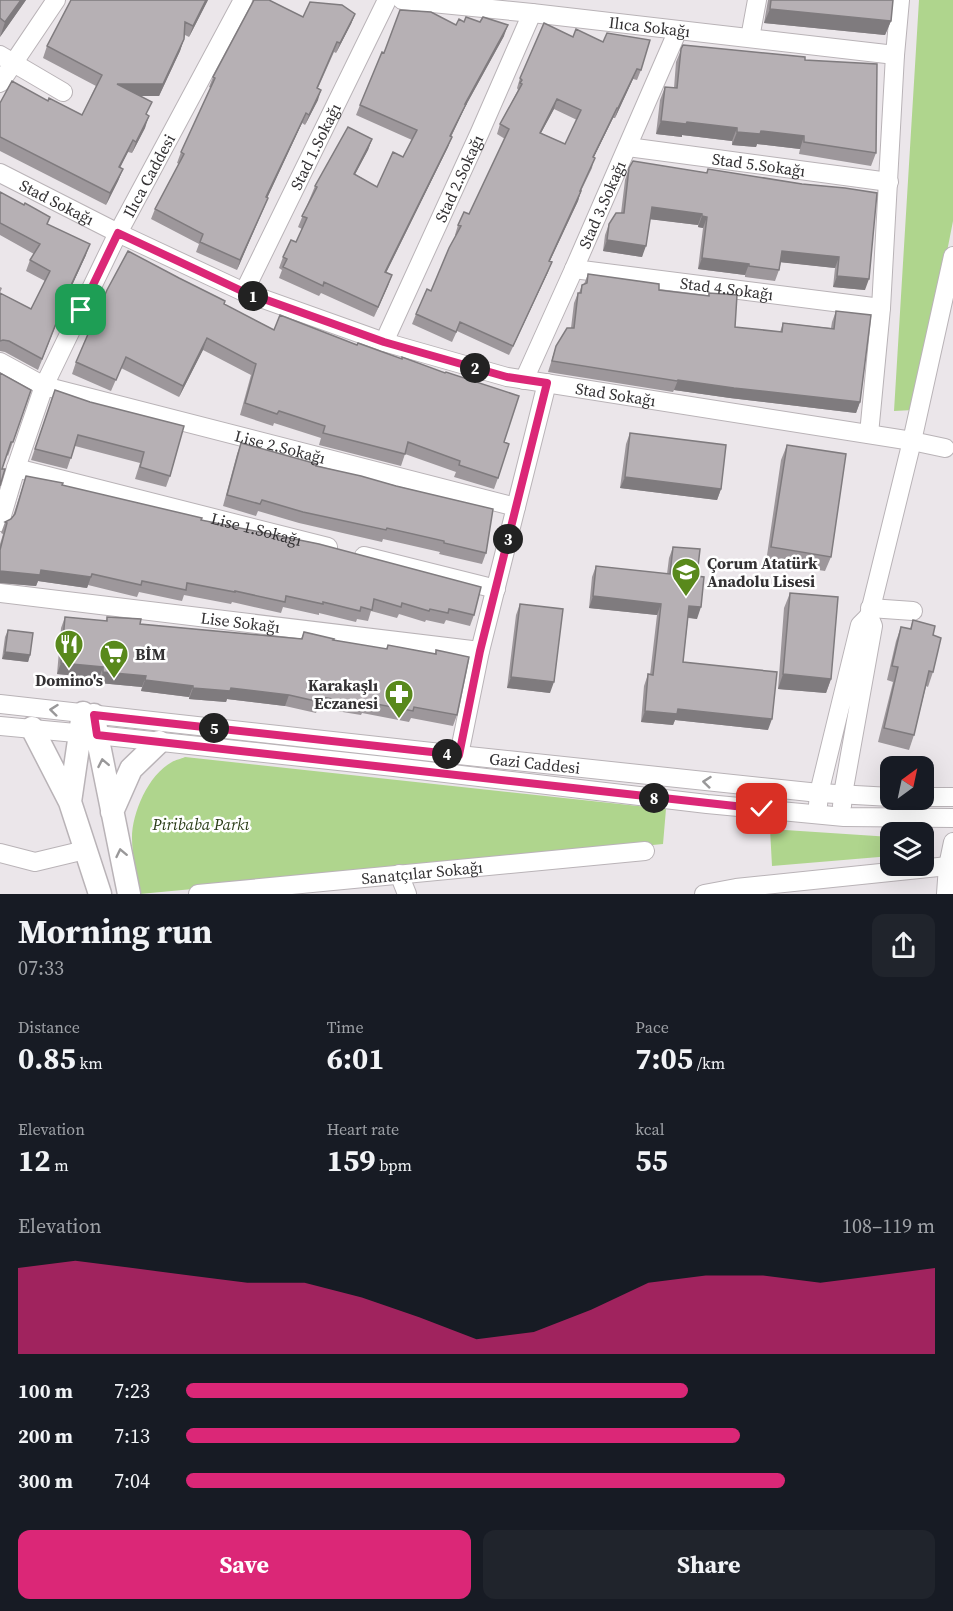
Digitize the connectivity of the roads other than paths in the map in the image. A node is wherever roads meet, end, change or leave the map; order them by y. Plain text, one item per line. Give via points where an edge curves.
1 (56, 0) edge
2 (243, 0) edge
3 (387, 0) edge
4 (402, 0) edge
5 (757, 0) edge
6 (900, 0) edge
7 (532, 13) junction
8 (678, 30) junction
9 (750, 38) junction
10 (895, 55) junction
11 (7, 59) edge
12 (0, 83) edge
13 (63, 92) dead end
14 (628, 147) junction
15 (0, 173) edge
16 (889, 182) junction
17 (118, 233) junction
18 (953, 256) edge
19 (574, 269) junction
20 (244, 292) junction
21 (880, 308) junction
22 (384, 342) junction
23 (0, 362) edge
24 (524, 380) junction
25 (547, 383) junction
26 (44, 386) junction
27 (869, 434) junction
28 (912, 441) junction
29 (945, 448) dead end
30 (16, 468) junction
31 (516, 507) junction
32 (0, 522) edge
33 (496, 589) junction
34 (0, 593) edge
35 (913, 611) dead end
36 (869, 612) junction
37 (480, 651) junction
38 (0, 704) edge
39 (89, 724) junction
40 (0, 726) edge
41 (32, 728) junction
42 (159, 742) junction
43 (459, 755) junction
44 (819, 793) junction
45 (843, 795) junction
46 (880, 797) edge
47 (934, 797) edge
48 (953, 797) edge
49 (70, 802) junction
50 (112, 812) junction
51 (817, 814) junction
52 (842, 816) junction
53 (953, 818) edge
54 (953, 842) edge
55 (85, 850) junction
56 (645, 851) dead end
57 (0, 853) edge
58 (950, 867) edge
59 (399, 874) junction
60 (736, 891) edge
61 (100, 894) edge
62 (129, 894) edge
63 (198, 894) edge
64 (407, 894) edge
65 (704, 894) edge
66 (946, 894) edge

1 - 11 street
2 - 17 street, Ilıca Caddesi
3 - 20 street, Stad 1.Sokağı
4 - 7 street, Ilıca Sokağı
5 - 9 street
6 - 10 street
7 - 8 street, Ilıca Sokağı
7 - 22 street, Stad 2.Sokağı
8 - 9 street, Ilıca Sokağı
8 - 14 street, Stad 3.Sokağı
9 - 10 street, Ilıca Sokağı
10 - 16 street
11 - 12 street
11 - 13 street
14 - 16 street, Stad 5.Sokağı
14 - 19 street, Stad 3.Sokağı
15 - 17 street, Stad Sokağı
16 - 21 street
17 - 20 street, Stad Sokağı
17 - 26 street, Ilıca Caddesi
18 - 28 street
19 - 21 street, Stad 4.Sokağı
19 - 24 street, Stad 3.Sokağı
20 - 22 street, Stad Sokağı
21 - 27 street
22 - 24 street, Stad Sokağı
23 - 26 street, Lise 2.Sokağı
24 - 25 street, Stad Sokağı
25 - 27 street, Stad Sokağı
25 - 31 street
26 - 30 street, Ilıca Caddesi
26 - 31 street, Lise 2.Sokağı
27 - 28 street, Stad Sokağı
28 - 29 street, Stad Sokağı
28 - 36 street
30 - 32 street, Ilıca Caddesi
30 - 33 street, Lise 1.Sokağı
31 - 33 street
33 - 37 street
34 - 37 street, Lise Sokağı
35 - 36 street
36 - 44 street via 860,625
36 - 45 street via 873,626
37 - 43 street
39 -> 38 street, Gazi Caddesi
39 - 41 street, Gazi Caddesi
39 - 42 street, Gazi Caddesi
39 - 43 street, Gazi Caddesi
39 - 49 main road
50 -> 39 main road
40 - 41 street, Gazi Caddesi
41 - 49 main road
42 - 50 main road via 131,769
42 - 51 street, Gazi Caddesi
44 -> 43 street, Gazi Caddesi
44 - 45 street, Gazi Caddesi
44 - 51 street
45 - 46 street, Gazi Caddesi
45 - 52 street
47 - 48 street
49 - 55 main road
62 -> 50 main road
51 - 52 street, Gazi Caddesi
52 - 53 street, Gazi Caddesi
54 - 58 street
55 - 57 street via 34,862
55 - 61 main road
56 - 59 street, Sanatçılar Sokağı
58 - 60 street
58 - 66 street
59 - 63 street, Sanatçılar Sokağı
59 - 64 street
60 - 65 street

